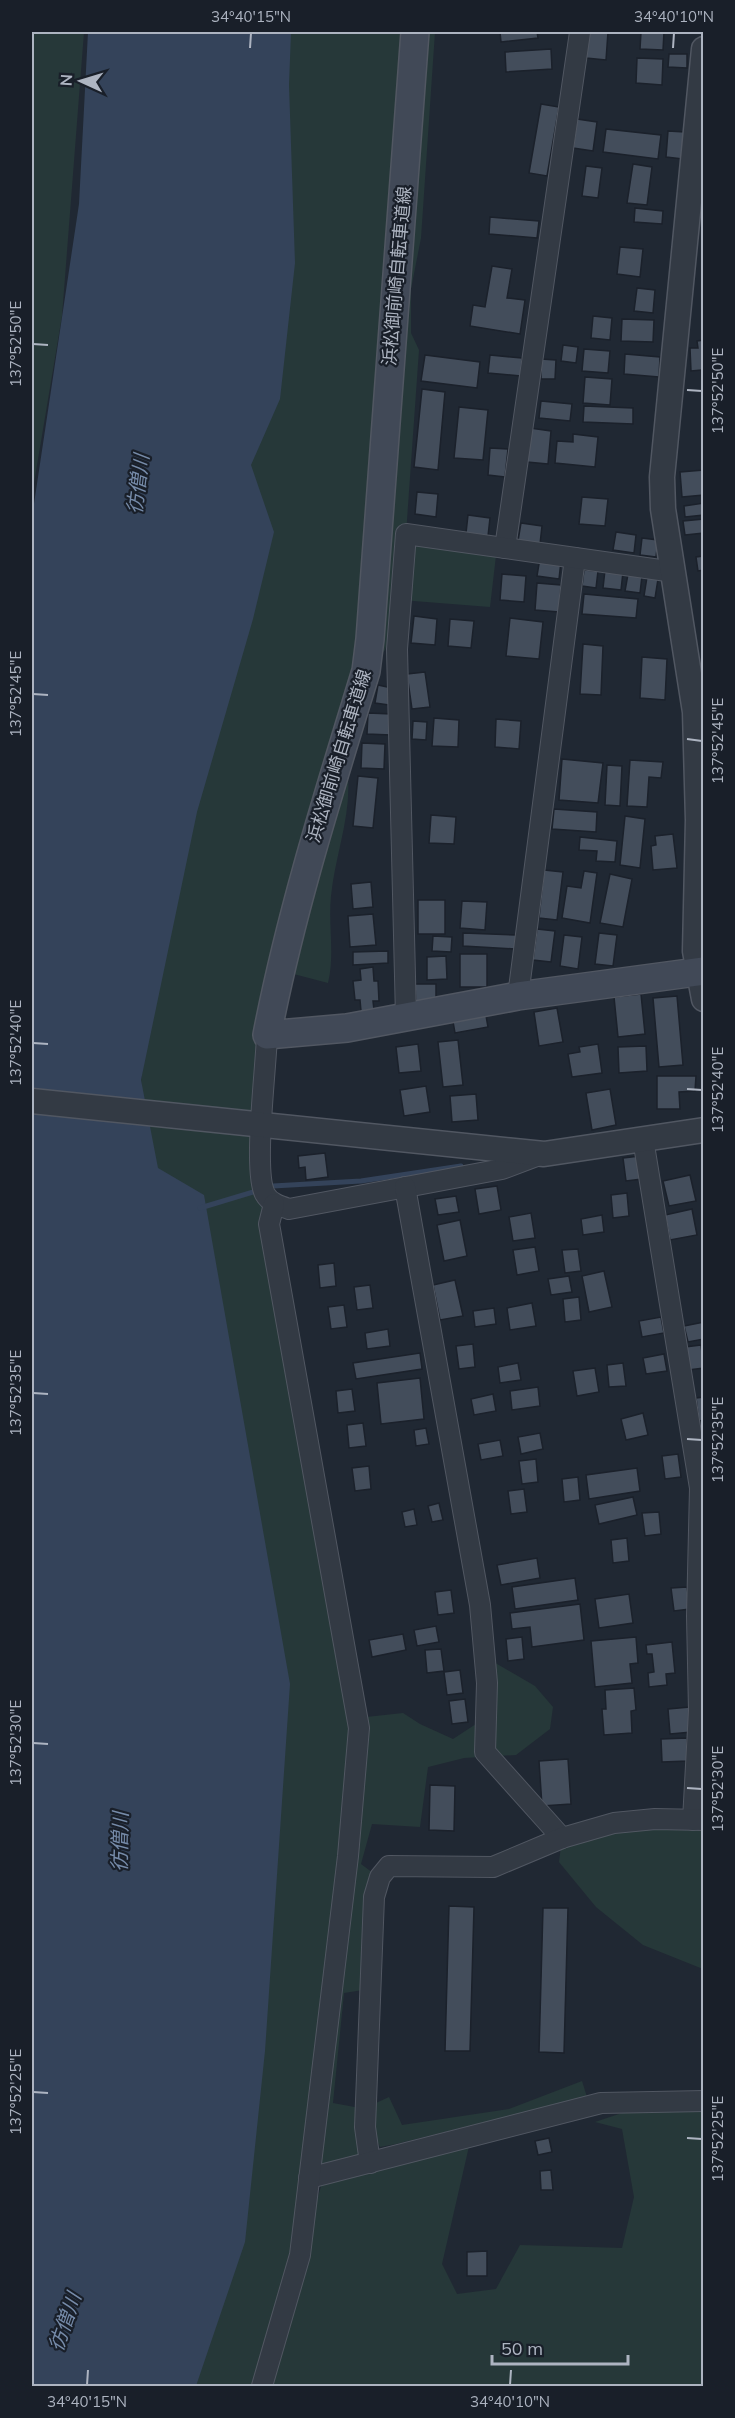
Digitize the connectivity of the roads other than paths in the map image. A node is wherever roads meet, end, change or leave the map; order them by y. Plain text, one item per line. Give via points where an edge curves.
1 (415, 32) edge
2 (580, 32) edge
3 (704, 49) edge
4 (505, 548) junction
5 (574, 558) junction
6 (674, 572) junction
7 (701, 972) edge
8 (518, 996) junction
9 (704, 999) edge
10 (406, 1017) junction
11 (267, 1035) junction
12 (32, 1101) edge
13 (256, 1124) junction
14 (704, 1130) edge
15 (643, 1139) junction
16 (544, 1154) junction
17 (405, 1187) junction
18 (274, 1204) junction
19 (702, 1488) edge
20 (698, 1820) edge
21 (562, 1838) junction
22 (704, 2101) edge
23 (370, 2163) junction
24 (309, 2178) junction
25 (262, 2386) edge

1 - 11 main road, 浜松御前崎自転車道線 via 366,671 305,870
2 - 4 street
3 - 6 street via 662,477 663,509
4 - 5 street
4 - 10 street via 405,534 398,649
5 - 6 street
5 - 8 street
6 - 7 street via 697,732 695,951
7 - 8 main road
7 - 9 street
8 - 10 main road
10 - 11 main road via 346,1029
11 - 13 street
12 - 13 street
13 - 16 street
13 - 18 street via 260,1170 266,1195
14 - 15 street
15 - 16 street
15 - 19 street
16 - 17 street via 502,1170
17 - 18 street via 289,1209
17 - 21 street via 480,1605 487,1683 485,1752
18 - 24 street via 269,1224 358,1728 348,1856
19 - 20 street via 697,1616
20 - 21 street via 614,1823
21 - 23 street via 493,1867 388,1866 380,1877 374,1898 365,2127
22 - 23 street via 601,2103
23 - 24 street
24 - 25 street via 300,2255

